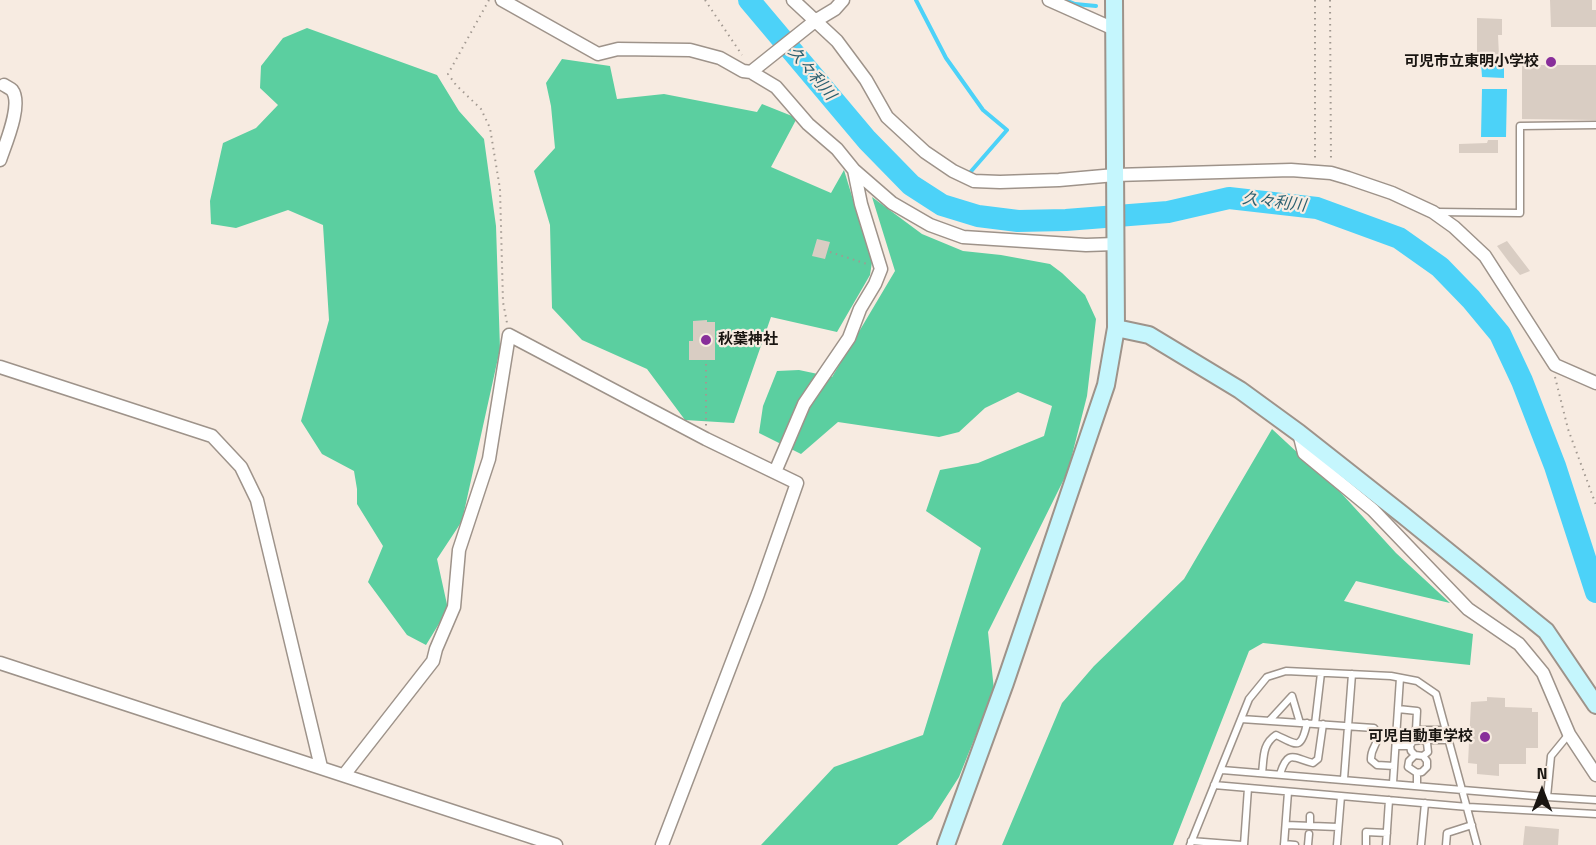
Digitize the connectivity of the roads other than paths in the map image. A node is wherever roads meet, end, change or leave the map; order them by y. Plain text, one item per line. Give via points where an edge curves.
1 (502, 0) edge
2 (793, 0) edge
3 (843, 0) edge
4 (1049, 0) edge
5 (1114, 0) edge
6 (815, 21) junction
7 (1114, 29) junction
8 (745, 70) junction
9 (4, 85) dead end
10 (1596, 125) edge
11 (0, 160) edge
12 (854, 170) junction
13 (1115, 175) junction
14 (1433, 212) junction
15 (1115, 244) junction
16 (1116, 328) junction
17 (0, 367) edge
18 (1596, 383) edge
19 (1299, 433) junction
20 (775, 472) junction
21 (0, 663) edge
22 (1321, 673) junction
23 (1352, 674) junction
24 (1400, 678) junction
25 (1596, 705) edge
26 (1398, 709) junction
27 (1242, 719) junction
28 (1270, 720) junction
29 (1303, 723) junction
30 (1315, 724) junction
31 (1323, 724) junction
32 (1349, 726) junction
33 (1447, 730) junction
34 (1569, 734) junction
35 (1425, 740) junction
36 (1449, 740) junction
37 (1396, 746) junction
38 (1410, 746) junction
39 (1415, 755) junction
40 (1423, 756) junction
41 (1408, 764) junction
42 (1394, 765) junction
43 (321, 767) junction
44 (1222, 770) junction
45 (1262, 773) junction
46 (1417, 773) junction
47 (1280, 774) junction
48 (344, 775) junction
49 (1596, 775) edge
50 (1344, 778) junction
51 (1393, 783) junction
52 (1214, 785) junction
53 (1417, 786) junction
54 (1248, 788) junction
55 (1463, 790) junction
56 (1288, 792) junction
57 (1341, 796) junction
58 (1547, 797) junction
59 (1389, 800) junction
60 (1596, 800) edge
61 (1425, 803) junction
62 (1468, 807) junction
63 (1596, 814) edge
64 (1310, 816) dead end
65 (1286, 825) junction
66 (1472, 825) junction
67 (1338, 827) junction
68 (1309, 830) junction
69 (1387, 833) junction
70 (1191, 843) edge
71 (556, 845) edge
72 (662, 845) edge
73 (946, 845) edge
74 (1243, 845) edge
75 (1284, 845) edge
76 (1295, 845) edge
77 (1308, 845) edge
78 (1337, 845) edge
79 (1366, 845) edge
80 (1386, 845) edge
81 (1421, 845) edge
82 (1446, 845) edge
83 (1477, 845) edge

1 - 8 street via 598,54 618,49 690,50
2 - 6 street
3 - 6 street
4 - 7 street
5 - 7 street
6 - 8 street
6 - 13 street via 843,49 887,117 925,152 953,171 974,181 1000,182
7 - 13 street
8 - 12 street via 776,87
9 - 11 street via 13,91 16,102
10 - 14 lane via 1520,126 1520,213
12 - 15 street via 892,203 930,225 963,237
12 - 20 street via 881,269 849,338 804,404
13 - 14 street via 1315,172 1392,193
13 - 15 street
14 - 18 street via 1485,256 1555,365
15 - 16 street
16 - 19 street via 1149,335 1240,390
16 - 73 street via 1102,394
17 - 43 street via 212,436 241,467 257,500
19 - 25 street via 1546,632
19 - 34 street via 1304,453 1373,510 1468,609 1519,644 1543,673
20 - 48 street via 509,335 489,459 459,550 454,608 433,661
20 - 72 street via 797,483
21 - 43 street
22 - 23 lane
22 - 27 lane via 1286,671 1268,677 1249,699
22 - 30 lane
23 - 24 lane
23 - 32 lane
24 - 26 lane
24 - 33 lane via 1417,681 1437,694
26 - 33 lane via 1417,711 1416,730
26 - 37 lane
27 - 28 lane
27 - 44 lane
28 - 29 lane
28 - 29 lane via 1292,696
29 - 30 lane
29 - 45 lane via 1304,737 1299,743 1292,744 1276,735 1268,740
30 - 31 lane
31 - 32 lane
31 - 47 lane via 1318,759 1313,763 1291,756 1284,761
32 - 42 lane via 1374,728 1377,742 1371,760 1377,765
32 - 50 lane
33 - 36 lane
34 - 49 street
34 - 58 lane via 1551,756
35 - 36 lane
35 - 38 lane via 1415,740
35 - 40 lane via 1428,752
36 - 55 lane
37 - 38 lane
37 - 42 lane
38 - 39 lane
39 - 40 lane
39 - 41 lane
40 - 46 lane via 1427,767
41 - 42 lane
41 - 46 lane
42 - 51 lane
43 - 48 street
44 - 45 lane
44 - 52 lane
45 - 47 lane
46 - 53 lane
47 - 50 lane
48 - 71 street
50 - 51 lane
51 - 53 lane
52 - 54 lane
52 - 70 lane
53 - 55 lane
54 - 56 lane
54 - 74 lane
55 - 58 lane
55 - 62 lane
56 - 57 lane
56 - 65 lane
57 - 59 lane
57 - 67 lane
58 - 60 lane
59 - 61 lane
59 - 69 lane
61 - 62 lane
61 - 81 lane
62 - 63 lane
62 - 66 lane
64 - 68 lane
65 - 68 lane
65 - 75 lane
66 - 82 lane via 1447,833
66 - 83 lane
67 - 68 lane
67 - 78 lane
68 - 77 lane
69 - 79 lane via 1366,832
69 - 80 lane
70 - 74 lane
75 - 76 lane

